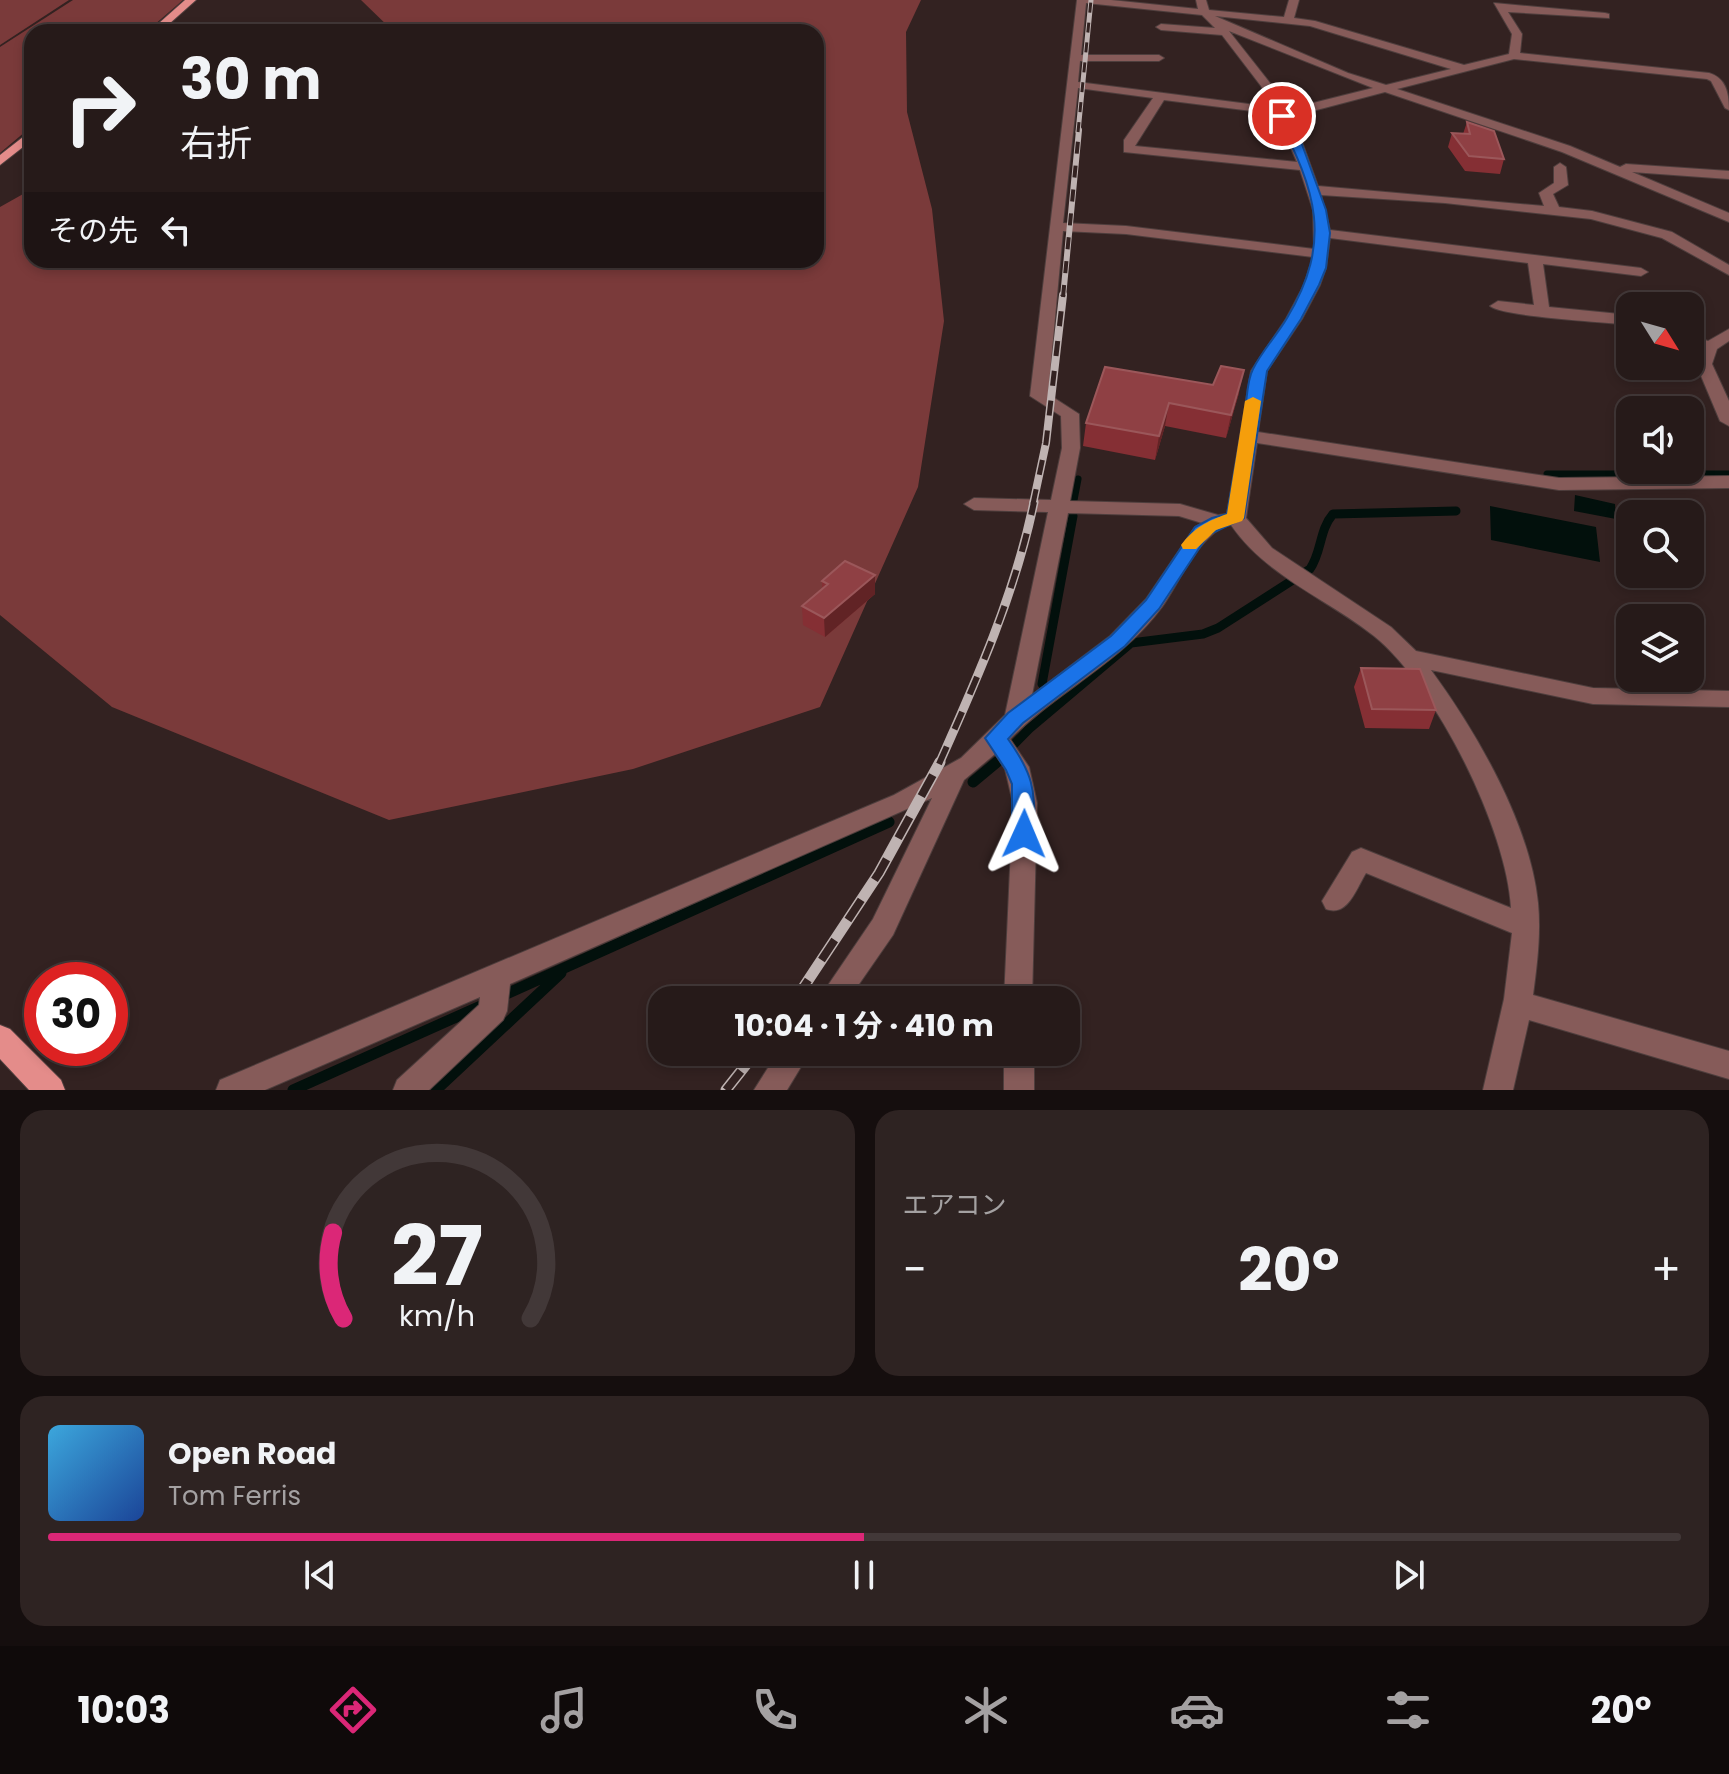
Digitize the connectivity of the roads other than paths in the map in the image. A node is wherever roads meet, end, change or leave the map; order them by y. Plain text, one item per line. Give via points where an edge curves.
1 (191, 0) edge
2 (1082, 0) edge
3 (1294, 0) edge
4 (1497, 4) edge
5 (1204, 7) edge
6 (1605, 16) dead end
7 (1288, 20) junction
8 (163, 24) edge
9 (1161, 27) dead end
10 (1229, 38) junction
11 (1175, 40) dead end
12 (1514, 56) junction
13 (1075, 58) junction
14 (1159, 58) dead end
15 (1464, 69) junction
16 (1071, 84) junction
17 (1384, 88) junction
18 (1161, 95) junction
19 (1729, 106) edge
20 (1278, 111) junction
21 (24, 141) edge
22 (0, 161) edge
23 (1610, 166) junction
24 (1304, 167) junction
25 (1560, 167) dead end
26 (1729, 175) edge
27 (1312, 190) junction
28 (1553, 210) junction
29 (1729, 218) edge
30 (1056, 227) junction
31 (1323, 233) junction
32 (1321, 254) junction
33 (1535, 257) junction
34 (1729, 271) edge
35 (1641, 272) dead end
36 (1498, 306) dead end
37 (1542, 311) junction
38 (1616, 319) edge
39 (1729, 334) edge
40 (1704, 345) edge
41 (1710, 347) junction
42 (1729, 421) edge
43 (1247, 436) junction
44 (1729, 482) edge
45 (974, 504) dead end
46 (1062, 506) junction
47 (1227, 520) junction
48 (1411, 658) junction
49 (1729, 699) edge
50 (1016, 718) junction
51 (1003, 748) junction
52 (954, 774) junction
53 (1335, 901) dead end
54 (1525, 926) junction
55 (842, 986) edge
56 (1018, 986) edge
57 (495, 992) junction
58 (1519, 1004) junction
59 (0, 1039) edge
60 (1729, 1065) edge
61 (785, 1066) edge
62 (1019, 1066) edge
63 (50, 1090) edge
64 (231, 1090) edge
65 (408, 1090) edge
66 (769, 1090) edge
67 (1019, 1090) edge
68 (1498, 1090) edge

1 - 8 main road
2 - 5 street
2 - 13 street
3 - 7 street
4 - 6 street
4 - 12 street via 1519,31
5 - 7 street
5 - 10 street
5 - 17 street via 1227,26
7 - 15 street
9 - 10 street
10 - 11 street
10 - 20 street via 1266,85
12 - 15 street
12 - 19 street via 1709,76 1716,79
13 - 14 street
13 - 16 street
15 - 17 street
16 - 18 street
16 - 30 street
17 - 20 street
17 - 23 street
18 - 20 street
18 - 24 street via 1128,149
20 - 24 street
21 - 22 main road
23 - 26 street
23 - 29 street
24 - 27 street
25 - 28 street via 1561,185 1546,193
27 - 28 street
27 - 31 street
28 - 34 street via 1667,235
30 - 32 street via 1126,230
30 - 46 street via 1039,396 1064,408 1072,421
31 - 32 street
31 - 33 street
32 - 43 street via 1306,296 1259,371
33 - 35 street
33 - 37 street
36 - 37 street
37 - 38 street
39 - 41 street
40 - 41 street
41 - 42 street via 1704,364
43 - 44 street via 1559,484
43 - 47 street
45 - 46 street
46 - 47 street via 1180,510
46 - 50 street
47 - 48 street
47 - 50 street via 1202,531 1153,604 1118,641
48 - 49 street via 1593,696
48 - 54 street via 1486,783 1513,845
50 - 51 street
51 - 52 street
51 - 56 street via 1023,784 1025,803
52 - 55 street via 883,927
52 - 57 street
53 - 54 street via 1361,859
54 - 58 street
57 - 64 street
57 - 65 street
58 - 60 street
58 - 68 street
59 - 63 main road
61 - 66 street
62 - 67 street

